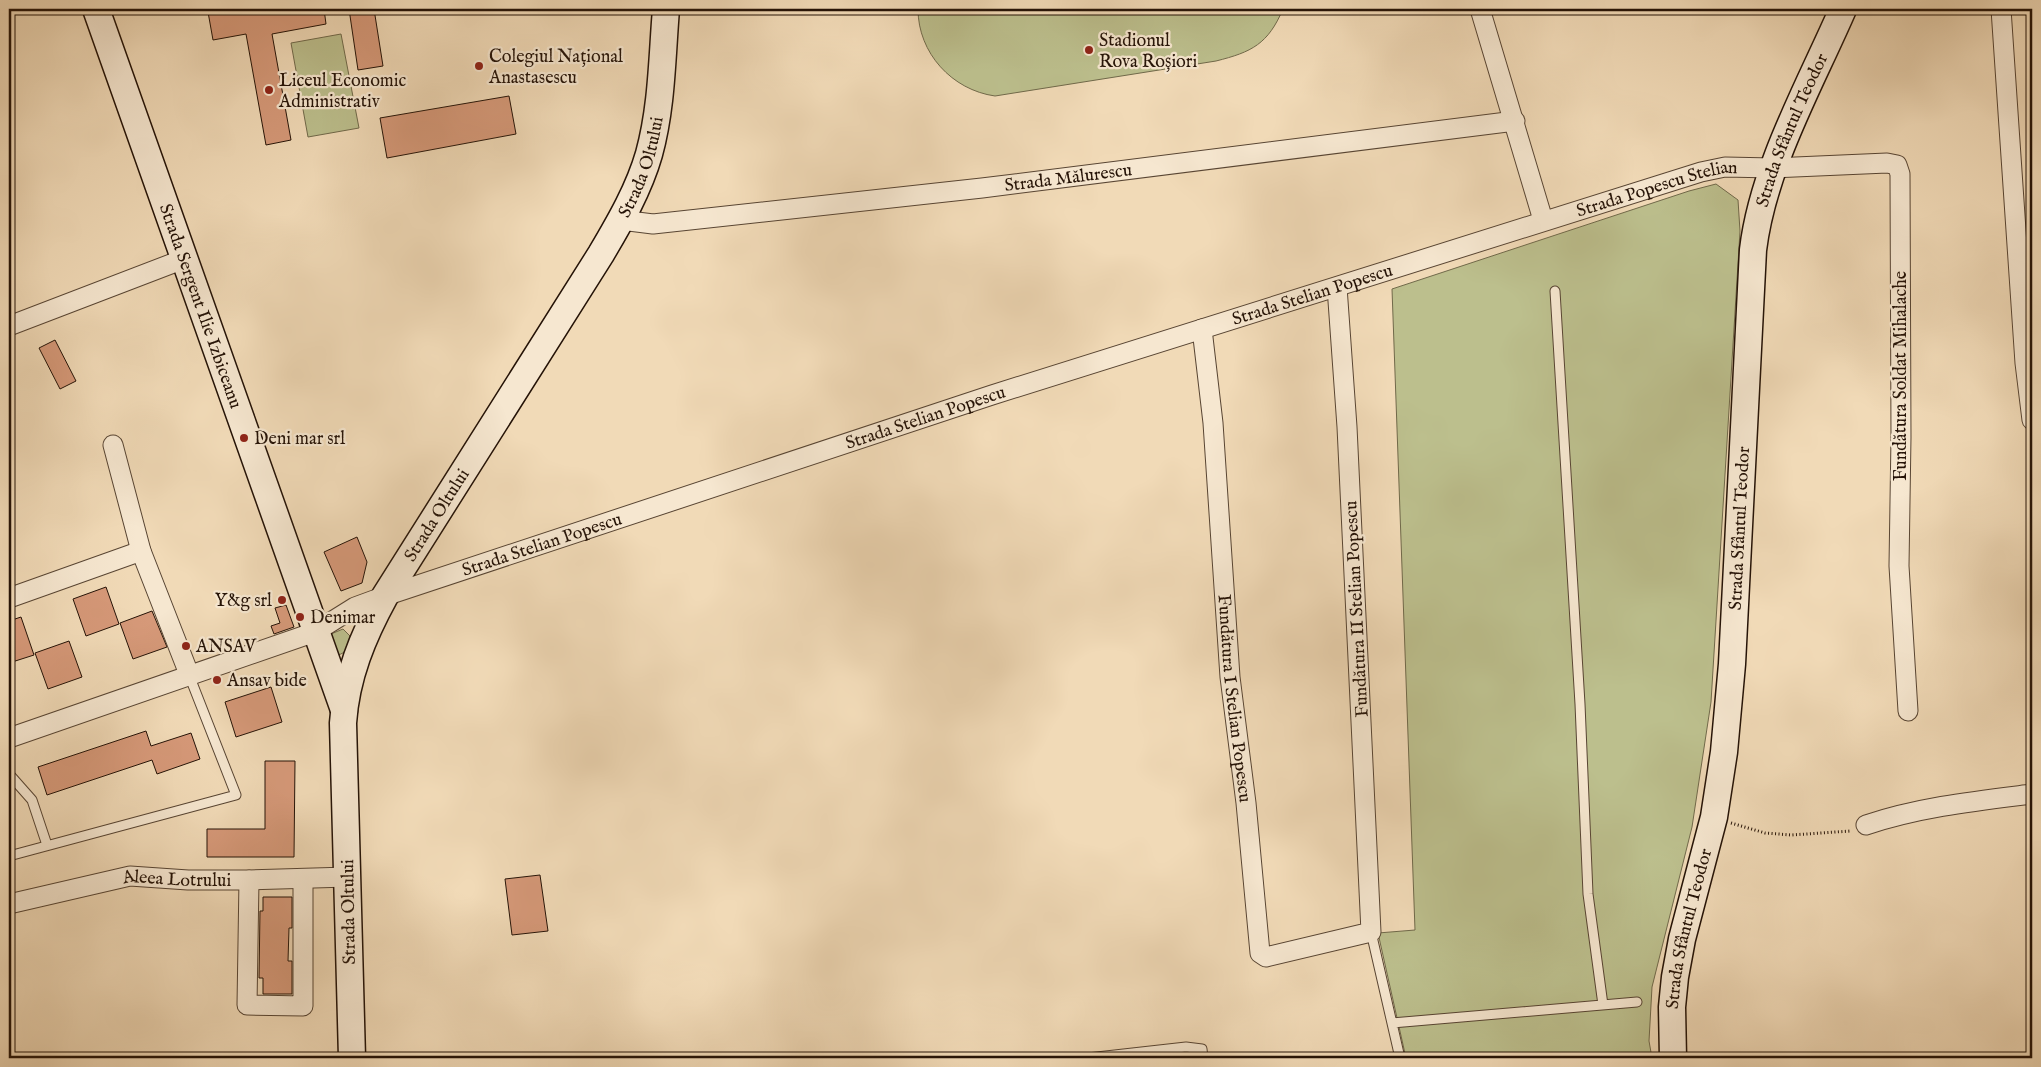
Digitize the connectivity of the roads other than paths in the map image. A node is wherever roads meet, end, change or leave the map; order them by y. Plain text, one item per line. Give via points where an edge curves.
1 (96, 9) edge
2 (666, 9) edge
3 (1480, 9) edge
4 (1843, 9) edge
5 (2001, 9) edge
6 (1515, 121) junction
7 (1773, 168) junction
8 (621, 220) junction
9 (1543, 220) junction
10 (184, 259) junction
11 (1337, 287) junction
12 (1555, 291) dead end
13 (9, 326) edge
14 (1202, 328) junction
15 (2032, 420) edge
16 (113, 445) dead end
17 (141, 551) junction
18 (385, 596) junction
19 (9, 598) edge
20 (315, 632) junction
21 (189, 674) junction
22 (344, 711) junction
23 (1908, 711) dead end
24 (9, 738) edge
25 (9, 774) edge
26 (2032, 794) edge
27 (1866, 825) road end
28 (48, 845) junction
29 (9, 856) edge
30 (348, 877) junction
31 (303, 879) junction
32 (248, 880) junction
33 (9, 904) edge
34 (1371, 932) junction
35 (1637, 1002) dead end
36 (1603, 1005) junction
37 (1392, 1023) junction
38 (352, 1058) edge
39 (1088, 1058) edge
40 (1203, 1058) edge
41 (1400, 1058) edge
42 (1673, 1058) edge

1 - 10 main road, Strada Sergent Ilie Izbiceanu
2 - 8 main road, Strada Oltului via 655,126 646,161
3 - 6 street
4 - 7 main road, Strada Sfântul Teodor
5 - 15 street via 2025,363
6 - 8 street, Strada Mălurescu via 982,188 653,224
6 - 9 street
7 - 9 street, Strada Popescu Stelian via 1726,167 1701,172
7 - 23 street, Fundătura Soldat Mihalache via 1887,163 1897,165 1900,174 1899,566
7 - 42 main road, Strada Sfântul Teodor via 1757,223 1754,250 1732,664 1724,752 1714,817 1675,977
8 - 18 main road, Strada Oltului
9 - 11 street, Strada Stelian Popescu
10 - 13 street
10 - 20 main road, Strada Sergent Ilie Izbiceanu
11 - 14 street, Strada Stelian Popescu
11 - 34 street, Fundătura II Stelian Popescu via 1347,427
12 - 36 lane via 1588,894
14 - 18 street, Strada Stelian Popescu
14 - 34 street, Fundătura I Stelian Popescu via 1214,424 1230,678 1260,953 1266,957
16 - 17 street
17 - 19 street
17 - 21 street
18 - 20 street, Strada Stelian Popescu via 355,607
18 - 22 main road, Strada Oltului via 358,654
20 - 21 street
20 - 22 main road, Strada Sergent Ilie Izbiceanu
21 - 24 street
21 - 28 lane via 236,795
22 - 30 main road, Strada Oltului
25 - 28 lane via 32,800
26 - 27 street via 1926,809
28 - 29 lane
30 - 31 street, Aleea Lotrului
30 - 38 main road, Strada Oltului
31 - 32 street, Aleea Lotrului
31 - 32 street via 303,1006 247,1005
32 - 33 street, Aleea Lotrului via 130,876
34 - 37 lane
35 - 36 lane
36 - 37 lane
37 - 41 lane
39 - 40 lane via 1186,1047 1202,1049

